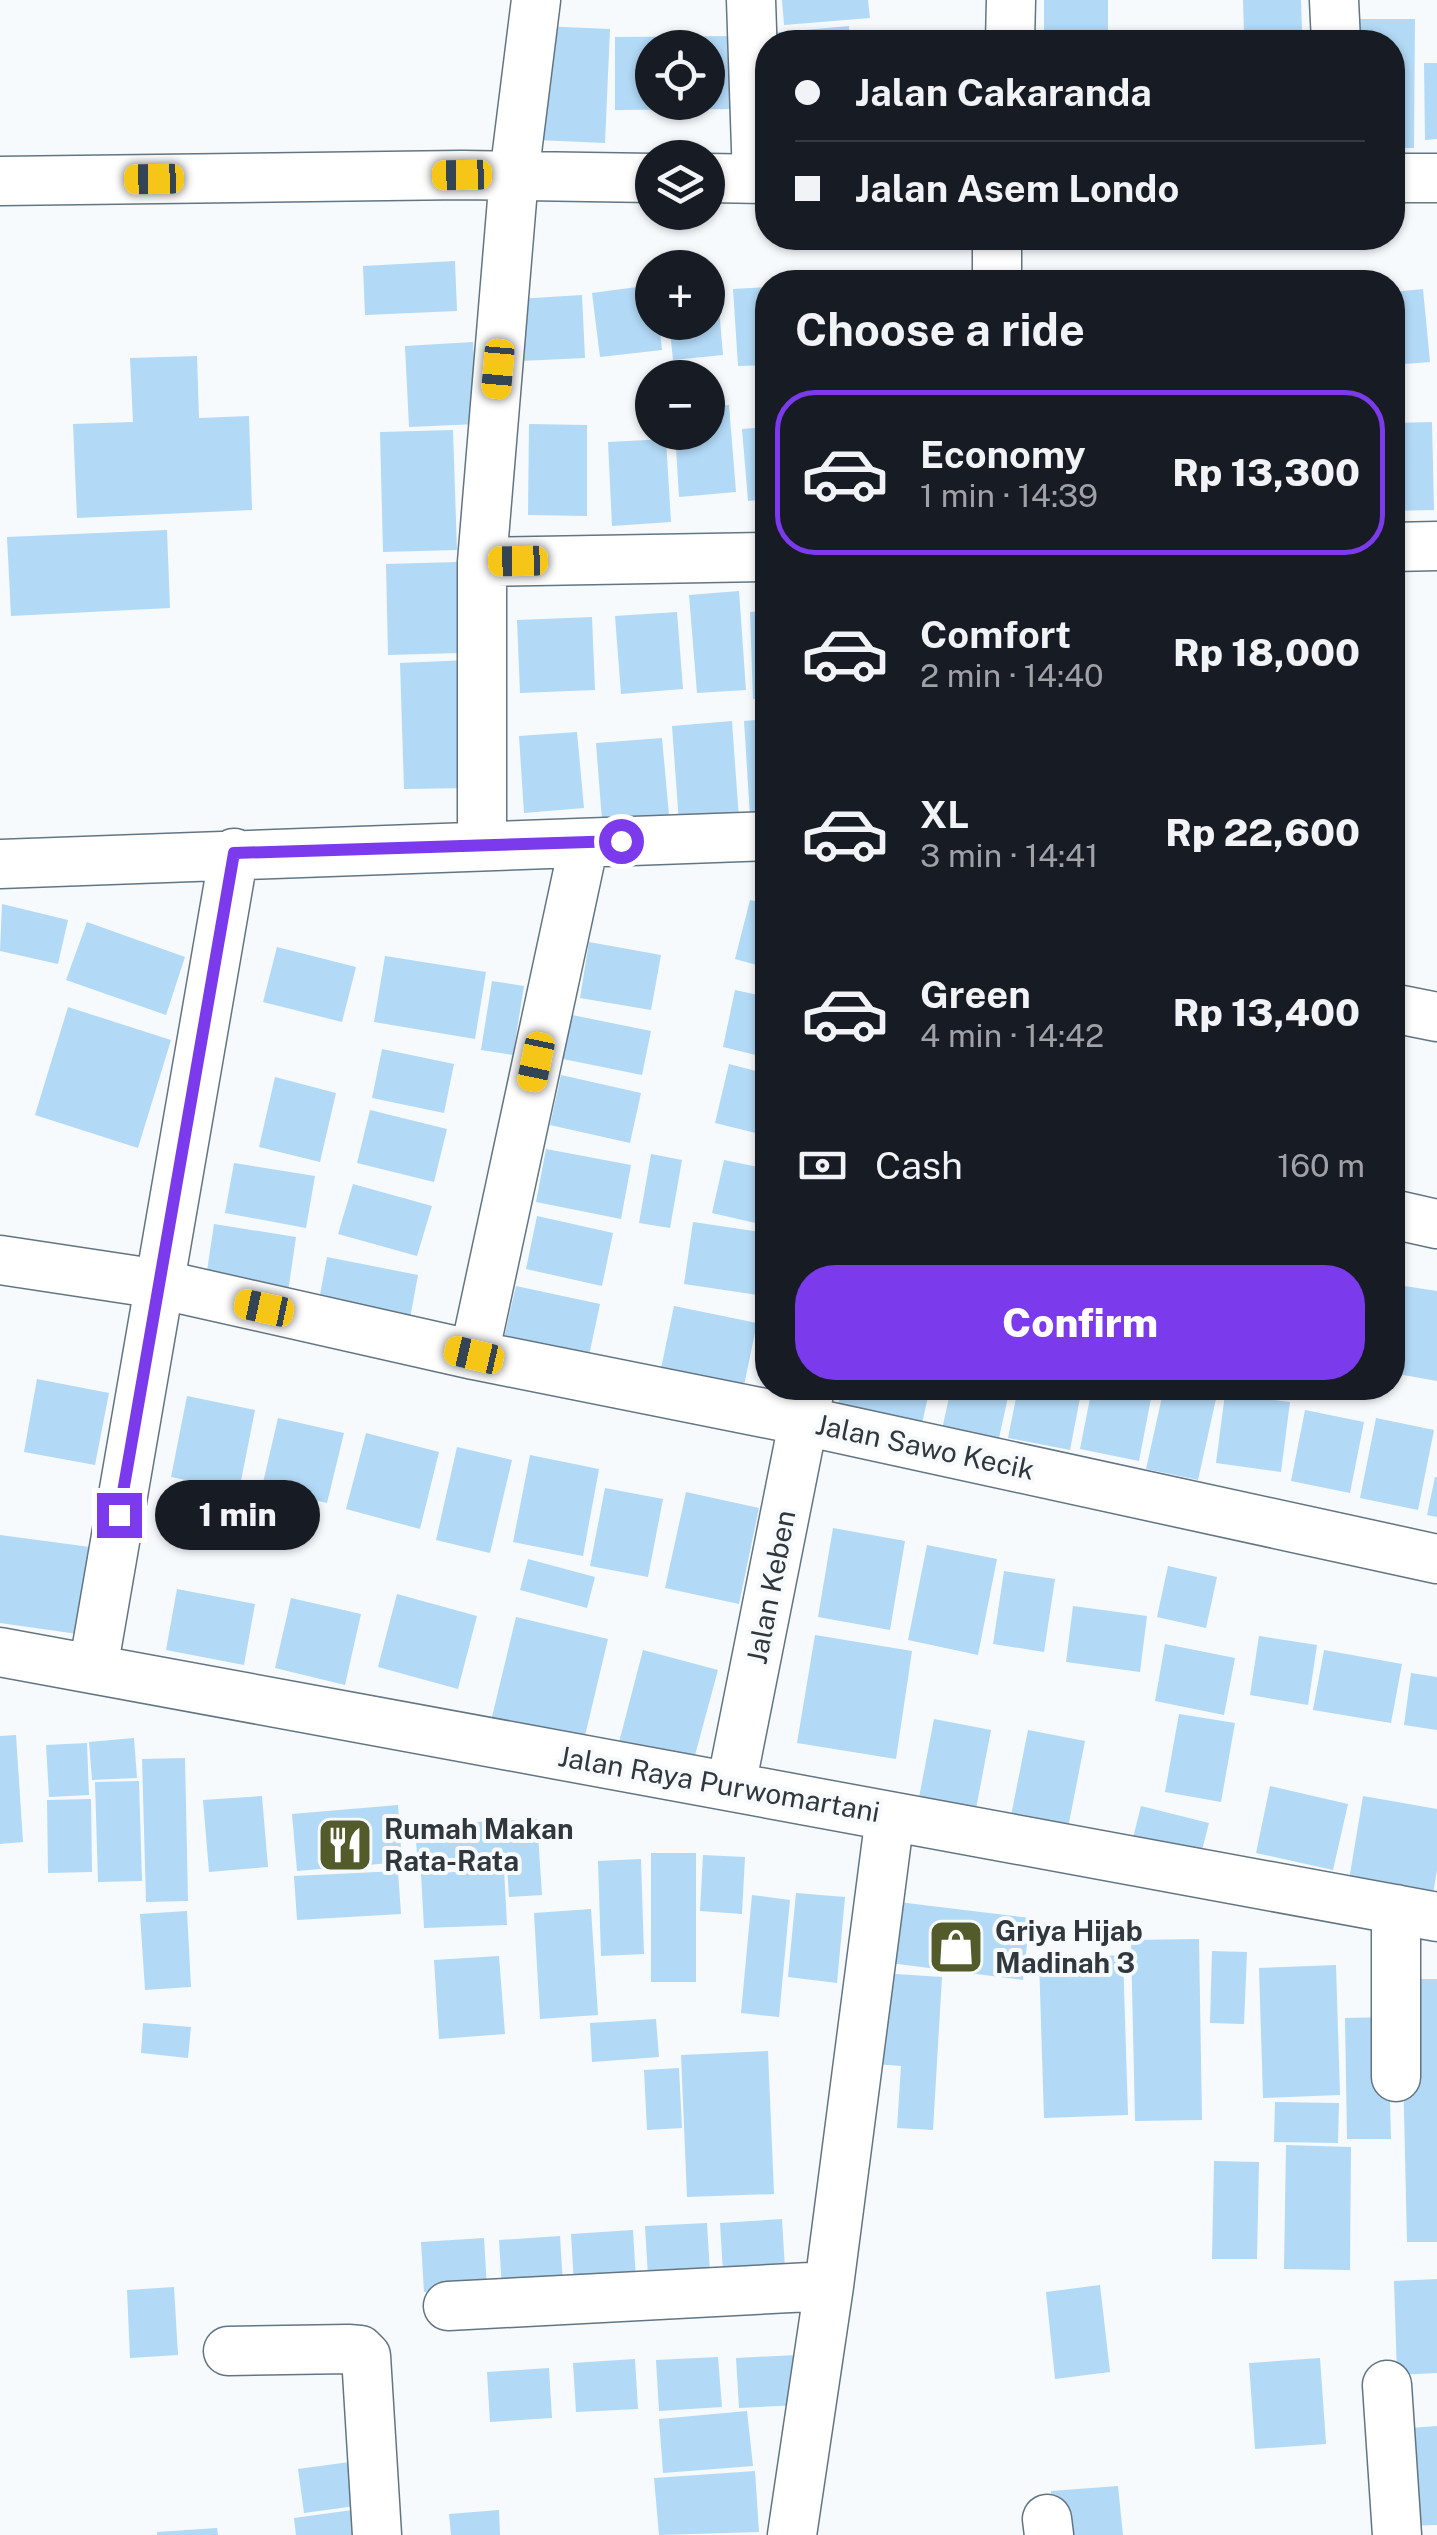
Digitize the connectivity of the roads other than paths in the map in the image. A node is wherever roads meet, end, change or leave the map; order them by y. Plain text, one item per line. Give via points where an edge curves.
1 (536, 0) edge
2 (751, 0) edge
3 (1011, 0) edge
4 (1334, 0) edge
5 (1010, 30) edge
6 (1335, 30) edge
7 (755, 65) edge
8 (514, 176) junction
9 (635, 178) edge
10 (725, 178) edge
11 (1405, 178) edge
12 (1437, 178) edge
13 (755, 179) edge
14 (0, 181) edge
15 (1437, 546) edge
16 (1405, 547) edge
17 (755, 557) edge
18 (482, 562) junction
19 (755, 836) edge
20 (584, 843) junction
21 (482, 845) junction
22 (234, 853) junction
23 (0, 864) edge
24 (1405, 1011) edge
25 (1437, 1017) edge
26 (1405, 1217) edge
27 (1437, 1224) edge
28 (0, 1260) edge
29 (159, 1284) junction
30 (474, 1355) junction
31 (755, 1396) edge
32 (780, 1400) edge
33 (807, 1404) edge
34 (1437, 1559) edge
35 (0, 1652) edge
36 (92, 1669) junction
37 (731, 1786) junction
38 (890, 1816) junction
39 (1416, 1913) edge
40 (1396, 2077) dead end
41 (829, 2286) junction
42 (448, 2306) dead end
43 (228, 2351) dead end
44 (1388, 2385) dead end
45 (377, 2535) edge
46 (792, 2535) edge
47 (1397, 2535) edge

1 - 8 street
2 - 7 street
3 - 5 street
4 - 6 street
8 - 9 street
8 - 14 street
8 - 18 street
10 - 13 street
11 - 12 street
15 - 16 street
17 - 18 street
18 - 21 street
19 - 20 street
20 - 21 street
20 - 30 street
21 - 22 street
22 - 23 street
22 - 29 street
24 - 25 street
26 - 27 street
28 - 29 street, Jalan Sawo Kecik
29 - 30 street, Jalan Sawo Kecik
29 - 36 street
30 - 31 street, Jalan Sawo Kecik
32 - 33 street, Jalan Sawo Kecik
33 - 34 street, Jalan Sawo Kecik
33 - 37 street, Jalan Keben
35 - 36 street, Jalan Raya Purwomartani
36 - 37 street, Jalan Raya Purwomartani
37 - 38 street, Jalan Raya Purwomartani
38 - 39 street, Jalan Raya Purwomartani
38 - 41 street
39 - 40 street
41 - 42 street
41 - 46 street
43 - 45 street via 348,2348 366,2356
44 - 47 street

